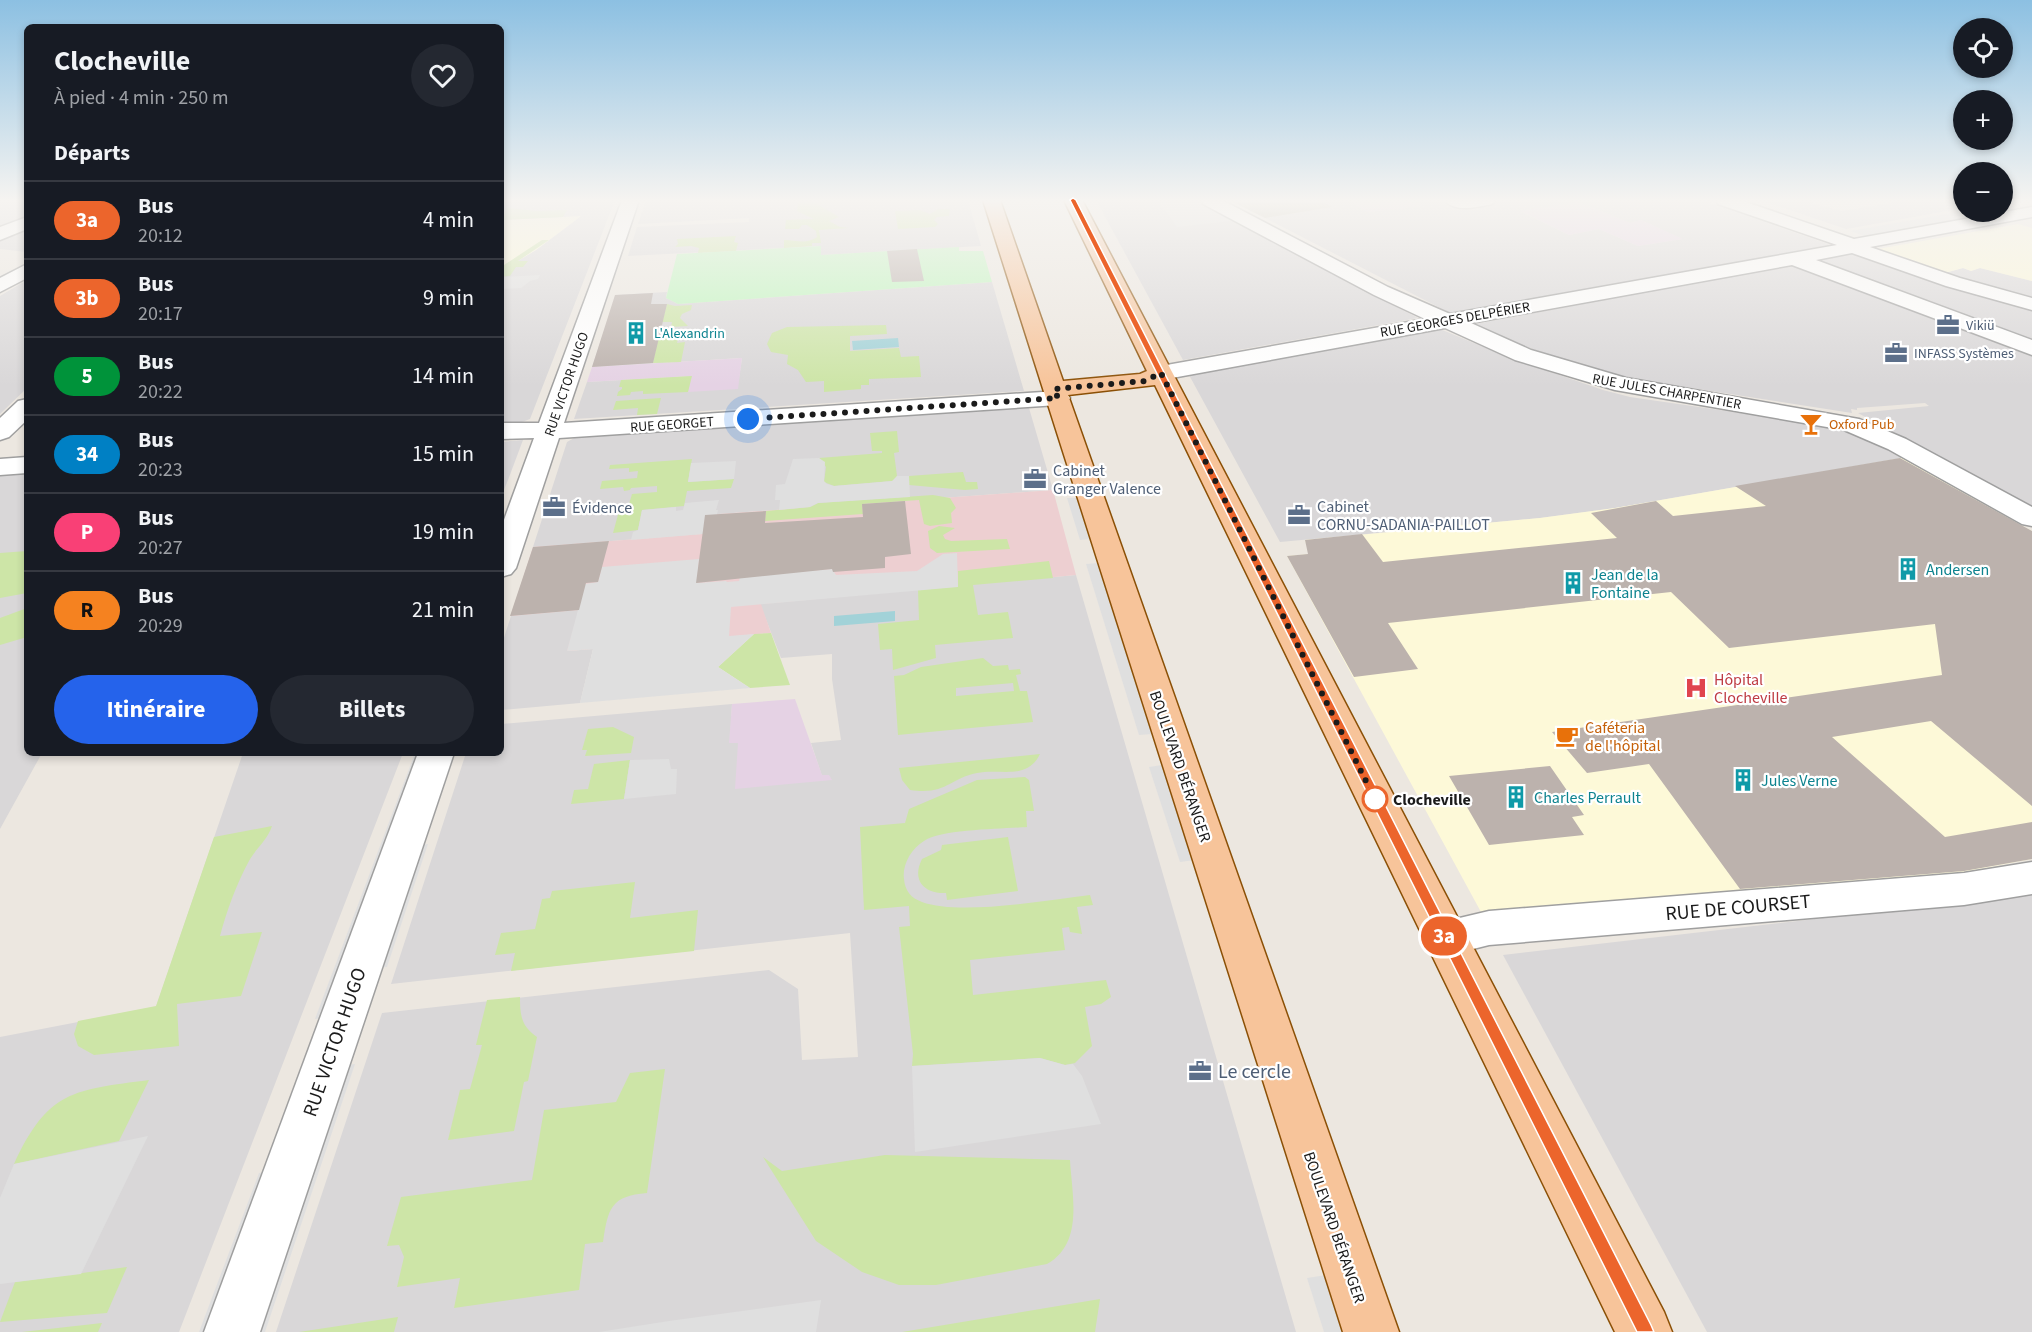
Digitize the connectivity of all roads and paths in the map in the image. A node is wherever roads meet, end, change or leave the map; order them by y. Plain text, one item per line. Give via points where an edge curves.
1 (608, 262) edge
2 (1012, 262) edge
3 (1105, 262) edge
4 (1327, 262) edge
5 (1770, 262) edge
6 (1804, 262) edge
7 (1898, 262) edge
8 (24, 272) edge
9 (0, 286) edge
10 (2032, 304) edge
11 (1445, 321) junction
12 (2032, 348) edge
13 (1161, 373) junction
14 (1056, 393) junction
15 (24, 409) edge
16 (550, 430) junction
17 (504, 431) edge
18 (0, 432) edge
19 (24, 465) edge
20 (0, 467) edge
21 (2032, 518) edge
22 (504, 560) edge
23 (435, 756) edge
24 (2032, 878) edge
25 (1445, 938) junction
26 (232, 1332) edge
27 (1371, 1332) edge
28 (1644, 1332) edge

1 - 16 street, RUE VICTOR HUGO
2 - 14 main road, BOULEVARD BÉRANGER
3 - 13 main road
4 - 11 street, RUE JULES CHARPENTIER
5 - 11 street, RUE GEORGES DELPÉRIER
6 - 12 street
7 - 10 street
8 - 9 street
11 - 13 street, RUE GEORGES DELPÉRIER
11 - 21 street, RUE JULES CHARPENTIER via 1523,356 1593,378 1864,428
13 - 14 main road via 1145,381
13 - 25 main road
14 - 16 street, RUE GEORGET
14 - 27 main road, BOULEVARD BÉRANGER
15 - 18 street
16 - 17 street, RUE GEORGET
16 - 22 street, RUE VICTOR HUGO
19 - 20 street
23 - 26 street, RUE VICTOR HUGO
24 - 25 street, RUE DE COURSET via 1964,889 1489,928
25 - 28 main road

